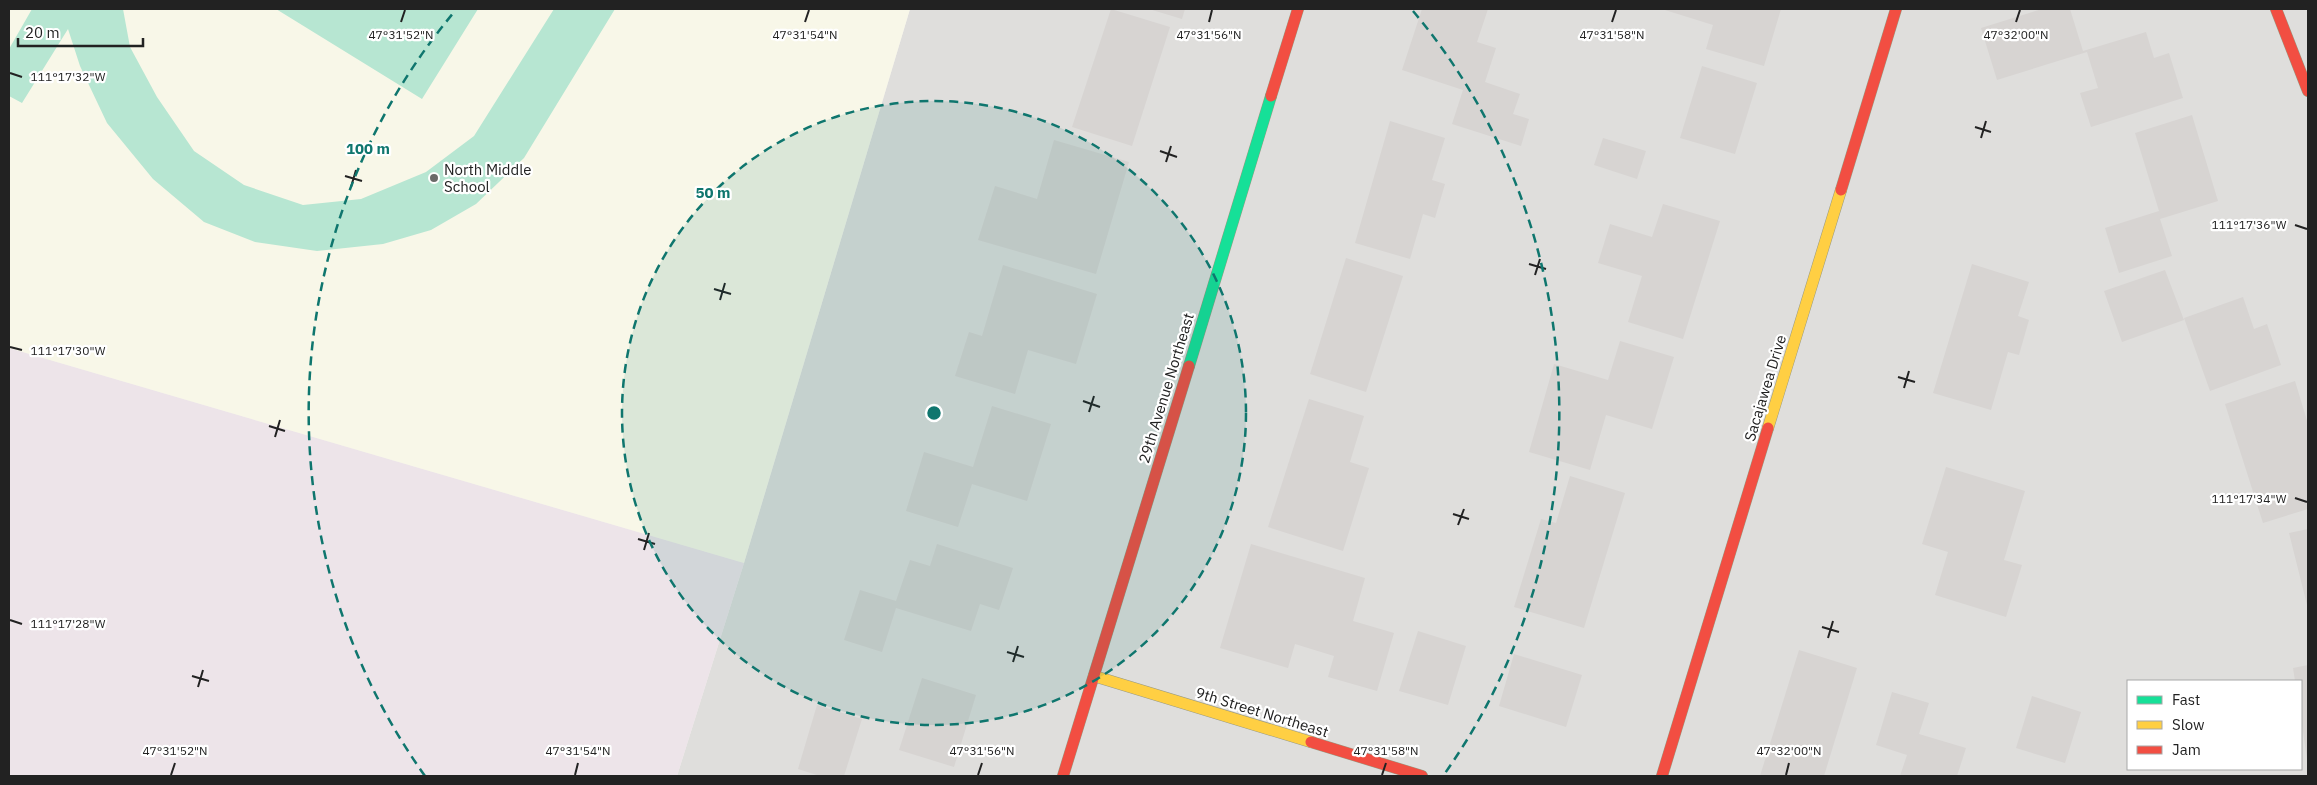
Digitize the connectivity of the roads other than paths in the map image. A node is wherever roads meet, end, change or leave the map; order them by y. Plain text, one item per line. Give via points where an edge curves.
1 (1298, 9) edge
2 (1896, 9) edge
3 (2276, 9) edge
4 (2308, 91) edge
5 (1094, 676) junction
6 (1063, 776) edge
7 (1422, 776) edge
8 (1662, 776) edge

1 - 5 street, 29th Avenue Northeast
2 - 8 street, Sacajawea Drive
3 - 4 street
5 - 6 street, 29th Avenue Northeast
5 - 7 street, 9th Street Northeast

